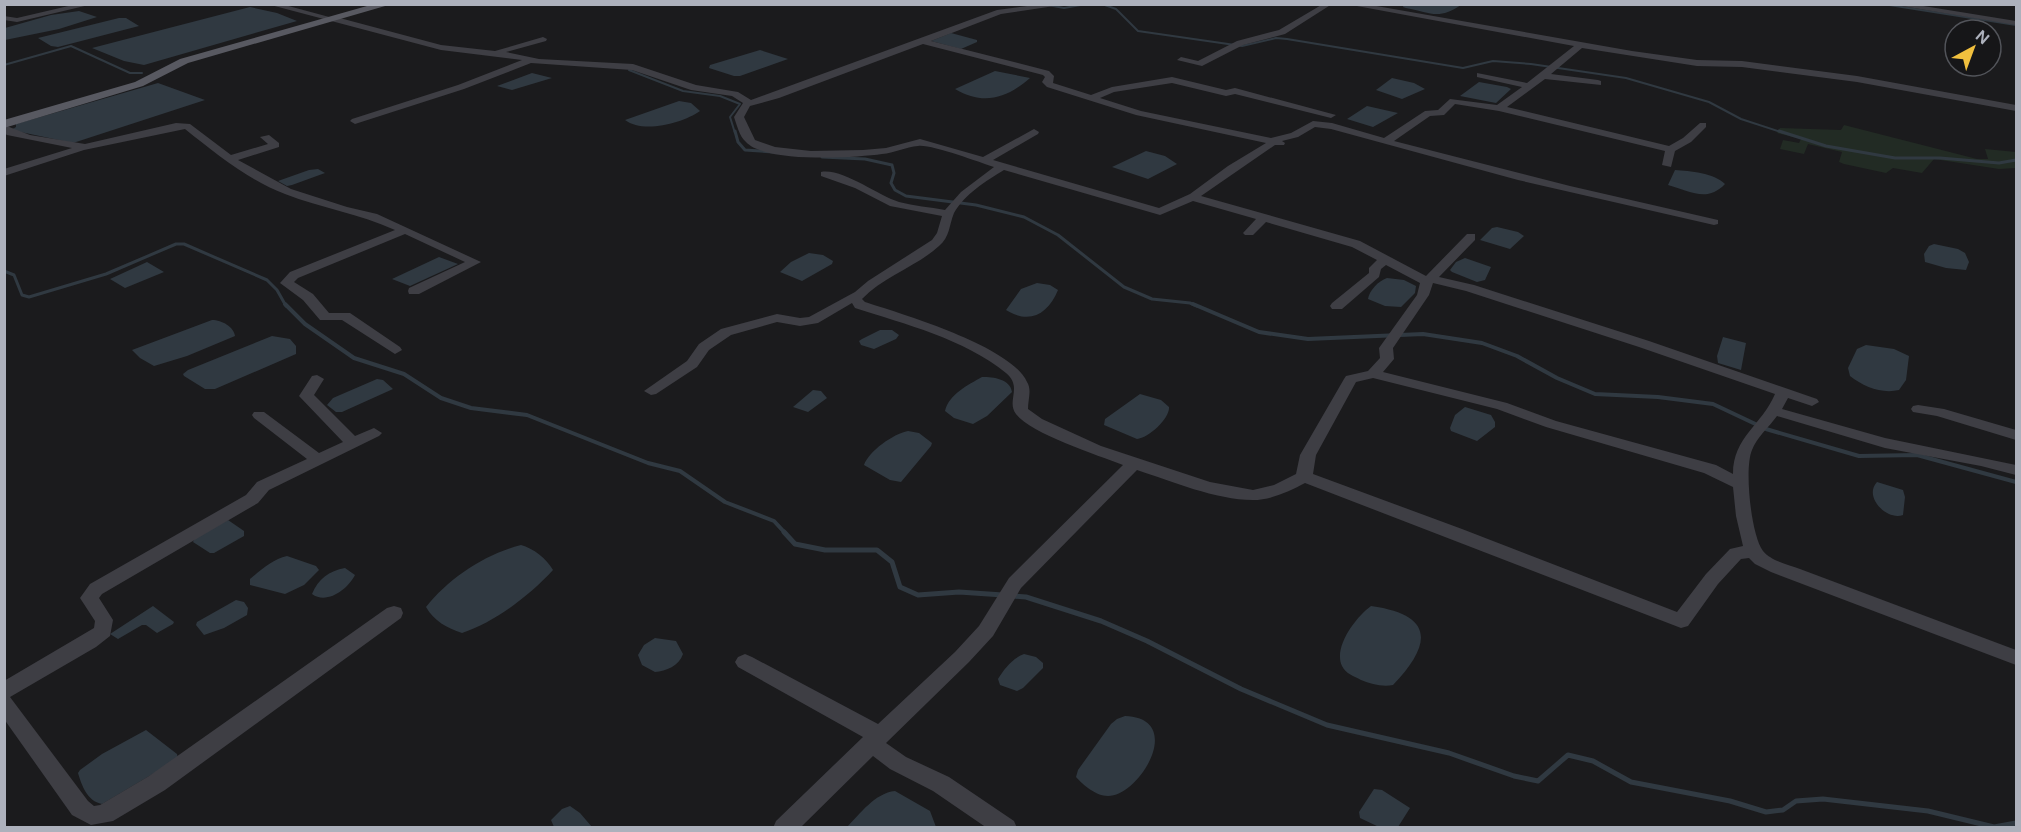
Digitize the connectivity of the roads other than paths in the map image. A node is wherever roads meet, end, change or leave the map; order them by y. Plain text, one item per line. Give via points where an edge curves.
1 (90, 4) edge
2 (270, 4) edge
3 (387, 4) edge
4 (1065, 4) edge
5 (1329, 4) edge
6 (1349, 4) edge
7 (1398, 4) edge
8 (1893, 4) edge
9 (1386, 10) junction
10 (4, 18) edge
11 (334, 19) junction
12 (2016, 23) edge
13 (543, 39) dead end
14 (923, 41) junction
15 (1635, 42) dead end
16 (1581, 44) junction
17 (494, 53) junction
18 (1625, 53) junction
19 (530, 60) junction
20 (1181, 60) dead end
21 (1480, 75) dead end
22 (1543, 76) junction
23 (1598, 83) dead end
24 (1528, 86) junction
25 (1091, 98) junction
26 (748, 104) junction
27 (1499, 108) junction
28 (2016, 108) edge
29 (1331, 115) dead end
30 (355, 120) dead end
31 (1702, 125) dead end
32 (4, 126) edge
33 (1034, 132) dead end
34 (265, 136) dead end
35 (1277, 142) junction
36 (1385, 142) junction
37 (85, 147) junction
38 (1670, 149) junction
39 (229, 159) junction
40 (985, 160) junction
41 (1004, 165) junction
42 (1666, 165) dead end
43 (4, 173) edge
44 (825, 174) dead end
45 (1192, 197) junction
46 (948, 214) junction
47 (1264, 216) junction
48 (1714, 222) dead end
49 (405, 230) junction
50 (1249, 233) dead end
51 (1471, 237) dead end
52 (1386, 259) junction
53 (1429, 280) junction
54 (414, 291) dead end
55 (857, 295) junction
56 (1337, 306) dead end
57 (395, 350) dead end
58 (1373, 374) junction
59 (317, 379) dead end
60 (651, 391) dead end
61 (1783, 392) junction
62 (1812, 402) dead end
63 (1918, 409) dead end
64 (1775, 411) junction
65 (259, 415) dead end
66 (374, 433) dead end
67 (2016, 435) edge
68 (353, 443) junction
69 (318, 460) junction
70 (1135, 462) junction
71 (2016, 470) edge
72 (1304, 477) junction
73 (1741, 484) junction
74 (1753, 551) junction
75 (394, 613) dead end
76 (2016, 658) edge
77 (745, 662) dead end
78 (4, 691) edge
79 (4, 703) edge
80 (874, 739) junction
81 (97, 822) edge
82 (784, 828) edge
83 (1006, 828) edge

1 - 10 street via 17,20
2 - 11 street
3 - 11 main road
4 - 14 street via 1000,12
5 - 20 street via 1282,32 1240,43 1199,64
6 - 9 street
7 - 9 street
8 - 12 street
9 - 16 street
11 - 17 street via 441,47
11 - 32 main road via 184,61 139,84
13 - 17 street
14 - 25 street via 1047,74 1050,85
14 - 26 street
15 - 18 street
16 - 18 street
16 - 22 street
17 - 19 street
18 - 28 street via 1837,76
19 - 26 street via 633,67 694,88 735,94
19 - 30 street via 461,87
21 - 24 street
22 - 23 street
22 - 24 street
24 - 27 street
25 - 29 street via 1112,90 1172,80
25 - 35 street via 1139,113
26 - 40 street via 739,114 740,121 750,141 768,148 854,154 920,142
27 - 36 street via 1453,101 1441,112 1428,113
27 - 38 street
31 - 38 street
32 - 37 street via 10,133 29,138
33 - 40 street
34 - 39 street via 275,145
35 - 36 street via 1316,124
35 - 45 street
36 - 48 street via 1587,195
37 - 39 street via 187,126
37 - 43 street
38 - 42 street
39 - 49 street via 286,191 373,216
40 - 41 street
41 - 45 street via 1160,212
41 - 46 street via 974,185
44 - 46 street via 894,204
45 - 47 street
46 - 55 street via 946,230 935,243
47 - 50 street
47 - 52 street via 1356,244
49 - 54 street via 475,262
49 - 57 street via 303,271 286,283 308,297 328,319 342,315
51 - 53 street
52 - 53 street
52 - 56 street via 1375,268 1375,274
53 - 58 street via 1386,348 1387,359
53 - 61 street via 1470,288
55 - 60 street via 813,320 777,318 726,332 704,347 683,371
55 - 70 street via 860,305 947,335 1005,365 1021,380 1023,413 1043,427
58 - 72 street via 1351,379 1308,455
58 - 73 street via 1502,406 1551,424 1710,469
59 - 68 street via 306,396
61 - 62 street
61 - 64 street
63 - 67 street
64 - 71 street via 1902,446
64 - 73 street via 1744,450
65 - 69 street
66 - 68 street
68 - 69 street
69 - 78 street via 263,486 252,500 96,589 89,598 104,620 103,631
70 - 72 street via 1180,479 1252,496
70 - 80 street via 1015,583 986,631 962,657
72 - 74 street via 1682,621 1736,553
73 - 74 street
74 - 76 street via 1794,574
75 - 81 street
77 - 80 street
79 - 81 street via 80,808
80 - 82 street
80 - 83 street via 898,764 941,784

